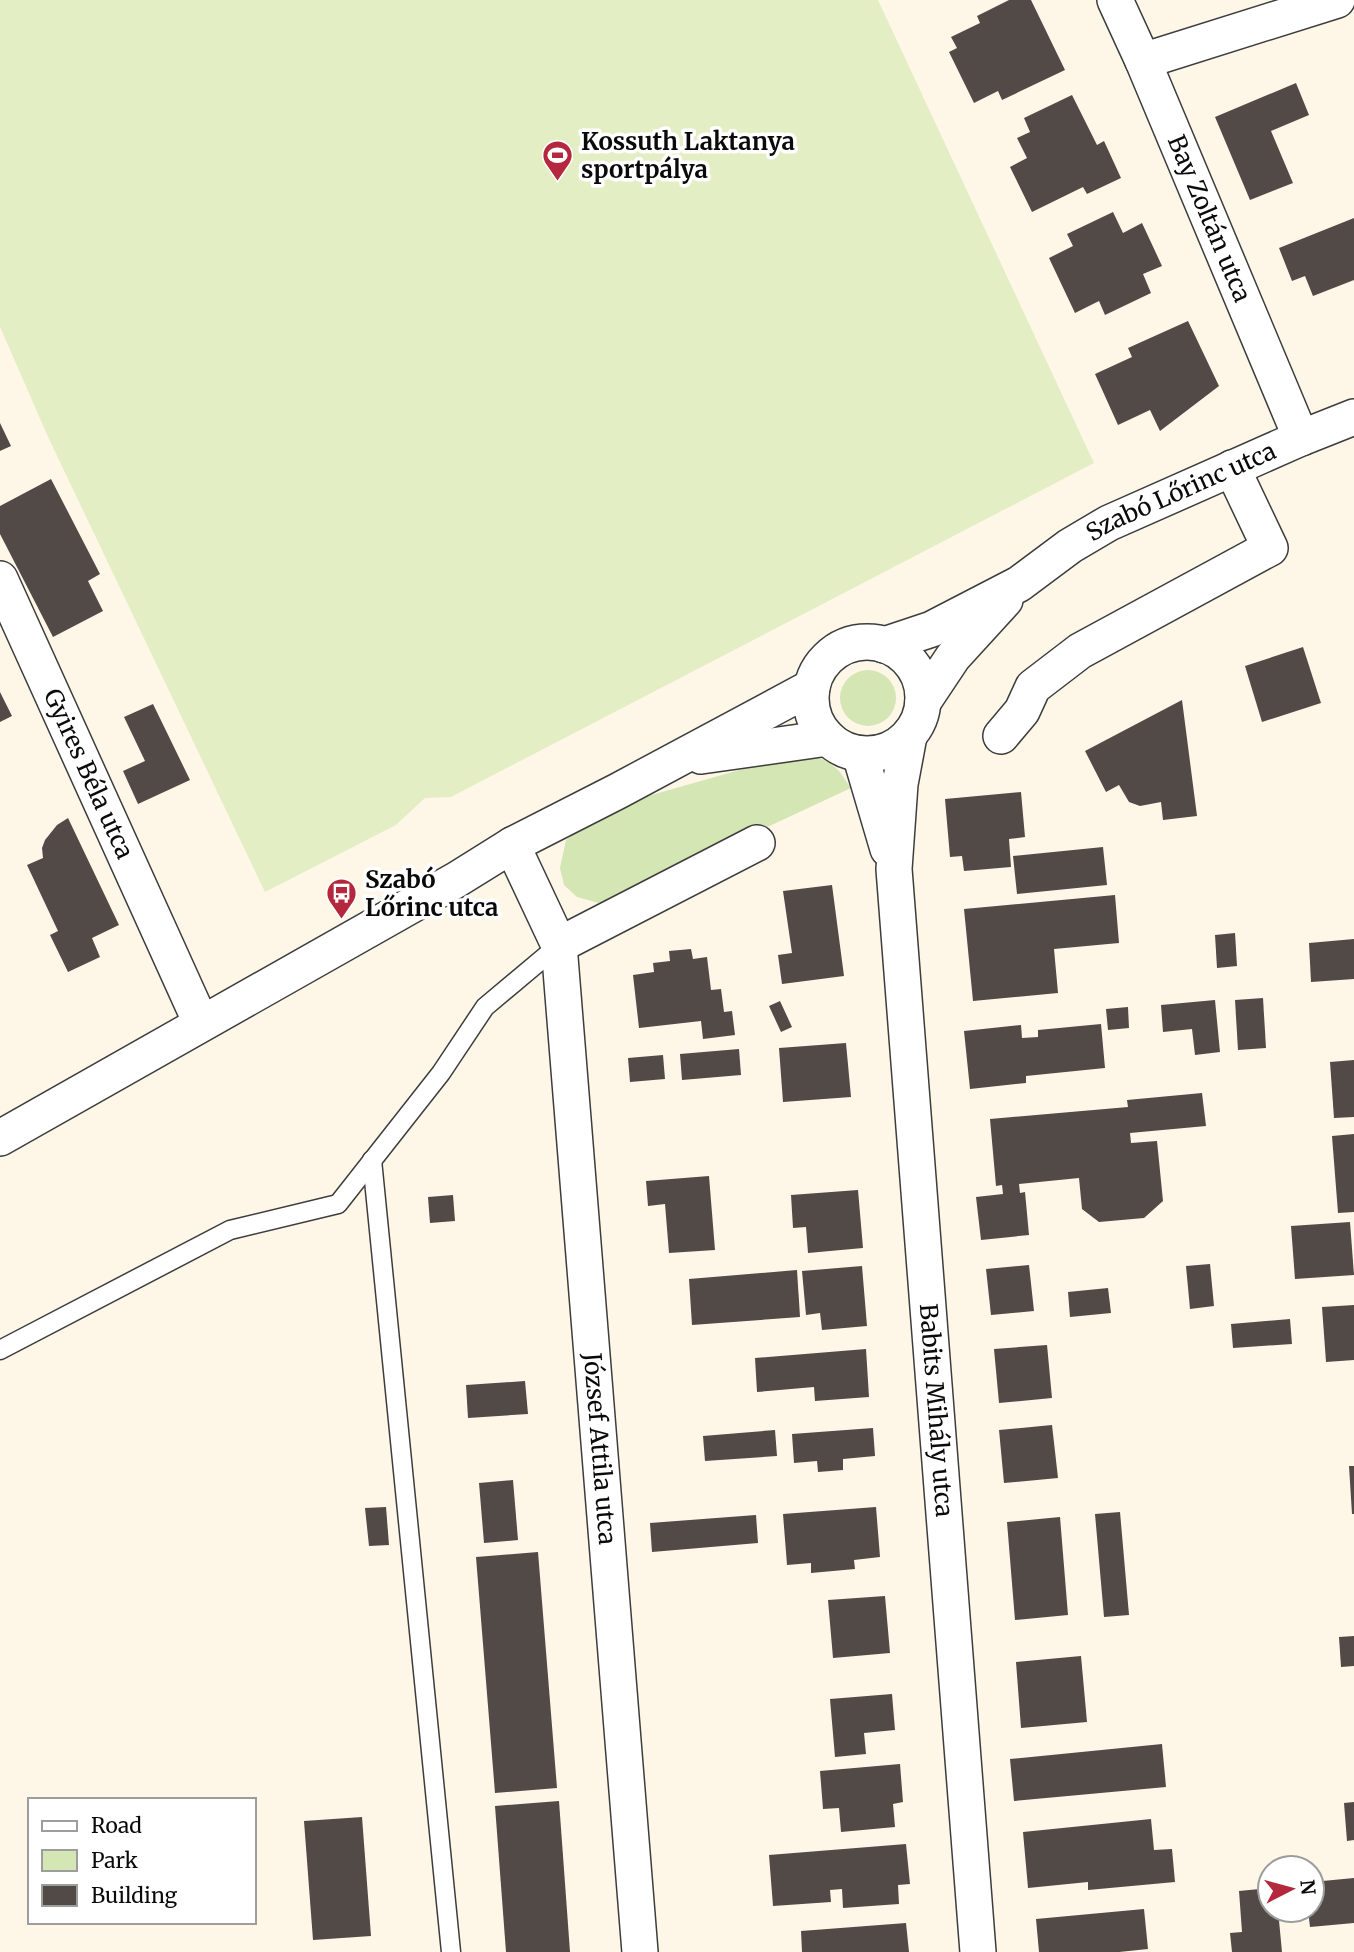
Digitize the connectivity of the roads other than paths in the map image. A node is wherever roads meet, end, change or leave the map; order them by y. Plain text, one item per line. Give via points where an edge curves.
1 (1115, 0) edge
2 (1337, 0) edge
3 (1143, 61) junction
4 (1354, 417) edge
5 (1301, 438) junction
6 (1232, 468) junction
7 (0, 579) edge
8 (1019, 584) junction
9 (884, 645) junction
10 (812, 687) junction
11 (923, 702) junction
12 (909, 736) junction
13 (1001, 736) dead end
14 (828, 738) junction
15 (860, 754) junction
16 (680, 758) junction
17 (757, 843) dead end
18 (512, 845) junction
19 (894, 869) junction
20 (559, 945) junction
21 (201, 1023) junction
22 (0, 1138) edge
23 (372, 1160) junction
24 (0, 1350) edge
25 (451, 1952) edge
26 (640, 1952) edge
27 (978, 1952) edge

1 - 3 street, Bay Zoltán utca
2 - 3 street
3 - 5 street, Bay Zoltán utca
4 - 5 street, Szabó Lőrinc utca
5 - 6 street, Szabó Lőrinc utca
6 - 8 street, Szabó Lőrinc utca via 1109,523
6 - 13 street via 1270,548 1080,651 1033,687 1022,711
7 - 21 street, Gyires Béla utca
8 - 9 street, Szabó Lőrinc utca via 932,629
8 - 11 street, Szabó Lőrinc utca via 953,657
9 - 10 street via 865,642 847,646 819,670
9 - 11 street via 901,653 914,667
10 - 14 street via 817,723
10 - 16 street
11 - 12 street
12 - 15 street via 878,754
12 - 19 street, Babits Mihály utca via 900,784
14 - 15 street
14 - 16 street
15 - 19 street, Babits Mihály utca
16 - 18 street
17 - 20 street
18 - 20 street
18 - 21 street
19 - 27 street, Babits Mihály utca
20 - 23 lane via 485,1007 441,1073
20 - 26 street, József Attila utca
21 - 22 street
23 - 24 lane via 338,1204 230,1230
23 - 25 lane

